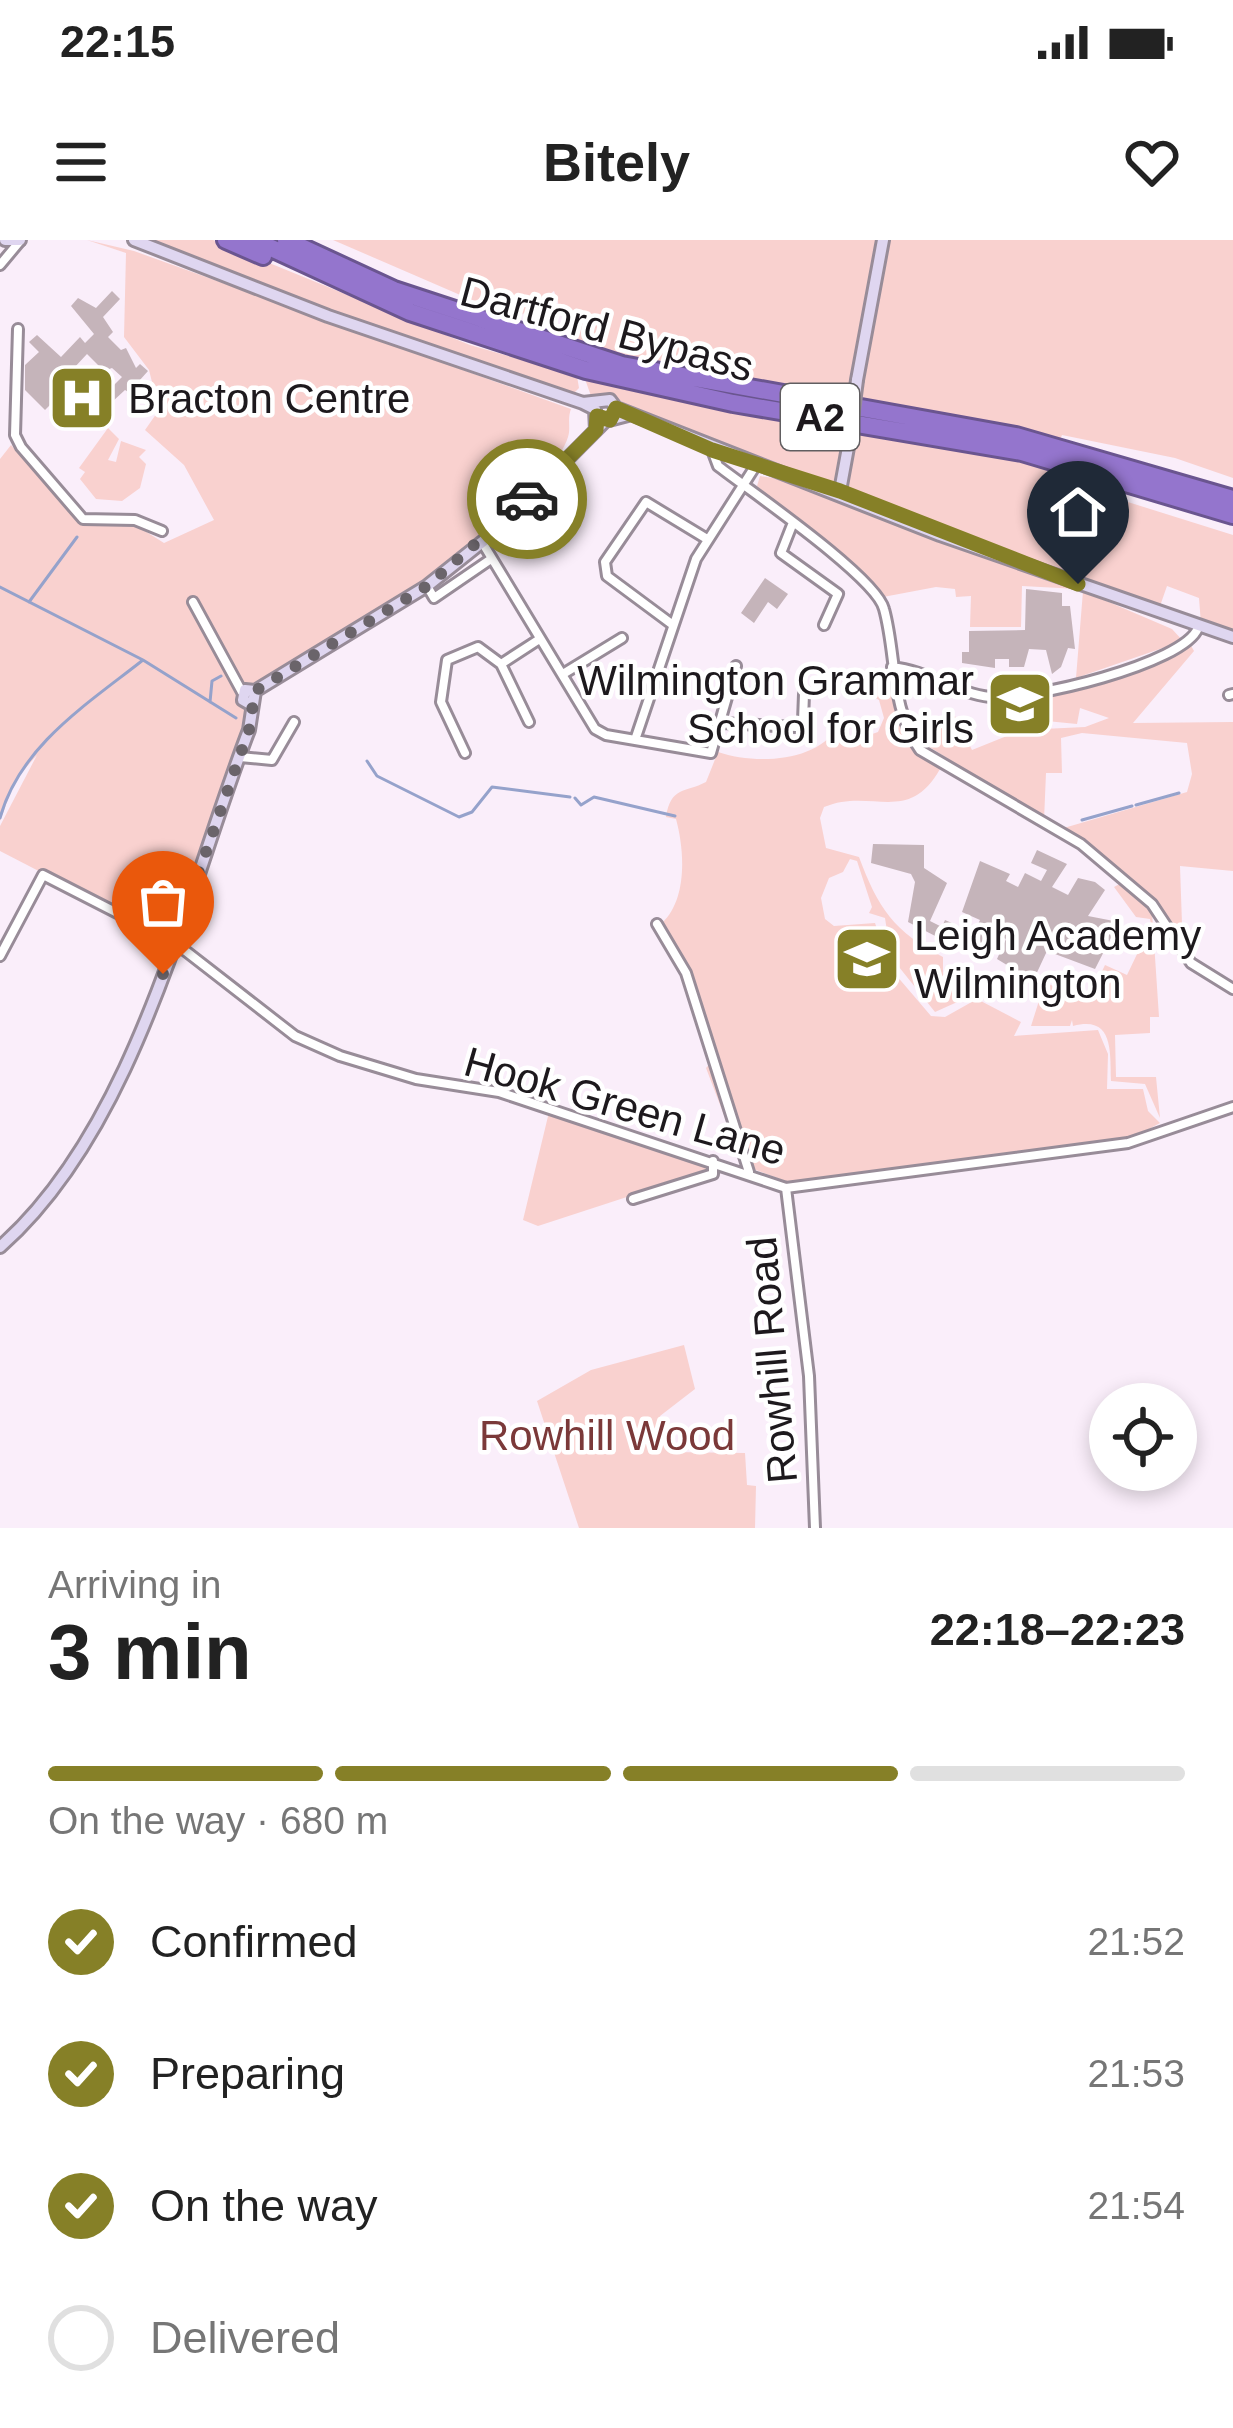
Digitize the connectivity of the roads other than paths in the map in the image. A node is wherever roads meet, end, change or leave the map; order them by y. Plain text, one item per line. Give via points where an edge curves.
1 (5, 240) edge
2 (21, 240) edge
3 (134, 240) edge
4 (226, 240) edge
5 (254, 240) edge
6 (286, 240) edge
7 (312, 240) edge
8 (883, 240) edge
9 (0, 262) edge
10 (410, 311) junction
11 (18, 329) dead end
12 (506, 330) junction
13 (601, 413) junction
14 (712, 450) junction
15 (757, 466) junction
16 (743, 484) junction
17 (840, 491) junction
18 (1233, 499) edge
19 (1233, 515) edge
20 (792, 525) junction
21 (162, 531) dead end
22 (707, 539) junction
23 (482, 542) junction
24 (491, 559) junction
25 (427, 586) junction
26 (193, 602) dead end
27 (824, 625) dead end
28 (673, 626) junction
29 (1198, 628) junction
30 (1233, 637) edge
31 (622, 638) dead end
32 (538, 640) junction
33 (501, 664) junction
34 (736, 666) dead end
35 (892, 668) junction
36 (563, 674) junction
37 (249, 691) junction
38 (804, 694) dead end
39 (293, 722) dead end
40 (529, 722) dead end
41 (722, 723) junction
42 (635, 740) junction
43 (464, 753) dead end
44 (238, 757) junction
45 (657, 924) dead end
46 (174, 942) junction
47 (0, 956) edge
48 (1233, 989) edge
49 (1233, 1107) edge
50 (713, 1161) junction
51 (734, 1168) junction
52 (750, 1173) junction
53 (713, 1174) junction
54 (786, 1187) junction
55 (633, 1199) dead end
56 (0, 1247) edge
57 (815, 1528) edge

1 - 2 street
1 - 9 street
2 - 9 street
3 - 13 street
4 - 10 highway
5 - 10 highway, Dartford Bypass / A2
6 - 12 highway, Dartford Bypass / A2
7 - 12 highway
8 - 17 street, bridge
10 - 19 highway, Dartford Bypass / A2 via 650,386 1022,452
11 - 21 street via 20,447 83,519 135,520
12 - 18 highway, Dartford Bypass / A2 via 675,377 1016,436
13 - 14 street via 629,415
13 - 23 street
14 - 15 street
14 - 16 street via 718,466
15 - 16 street
15 - 17 street
16 - 20 street
16 - 22 street
17 - 29 street
20 - 27 street via 781,553 838,594
20 - 35 street via 884,604
22 - 28 street
22 - 28 street via 646,502 603,566
23 - 24 street
23 - 25 street
24 - 25 street via 434,598
24 - 32 street
25 - 37 street
26 - 37 street
28 - 42 street
29 - 30 street
29 - 35 street via 1188,642 1107,675 1006,697
31 - 36 street
32 - 33 street
32 - 36 street
33 - 40 street
33 - 43 street via 478,647 447,661 441,702
34 - 41 street
35 - 48 street via 906,730 920,750 1082,844 1152,904 1190,963
36 - 42 street via 595,729
37 - 44 street via 257,699
38 - 41 street via 796,727
39 - 44 street via 272,760
41 - 42 street via 705,755
44 - 46 street
45 - 52 street via 686,973
46 - 47 street, Hook Green Lane via 43,875
46 - 50 street, Hook Green Lane via 295,1036 340,1056 499,1092
46 - 56 street via 99,1118
49 - 54 street, Hook Green Lane via 1128,1143
50 - 51 street, Hook Green Lane
50 - 53 street
51 - 52 street, Hook Green Lane
51 - 53 street
52 - 54 street, Hook Green Lane
53 - 55 street
54 - 57 street, Rowhill Road via 809,1376

